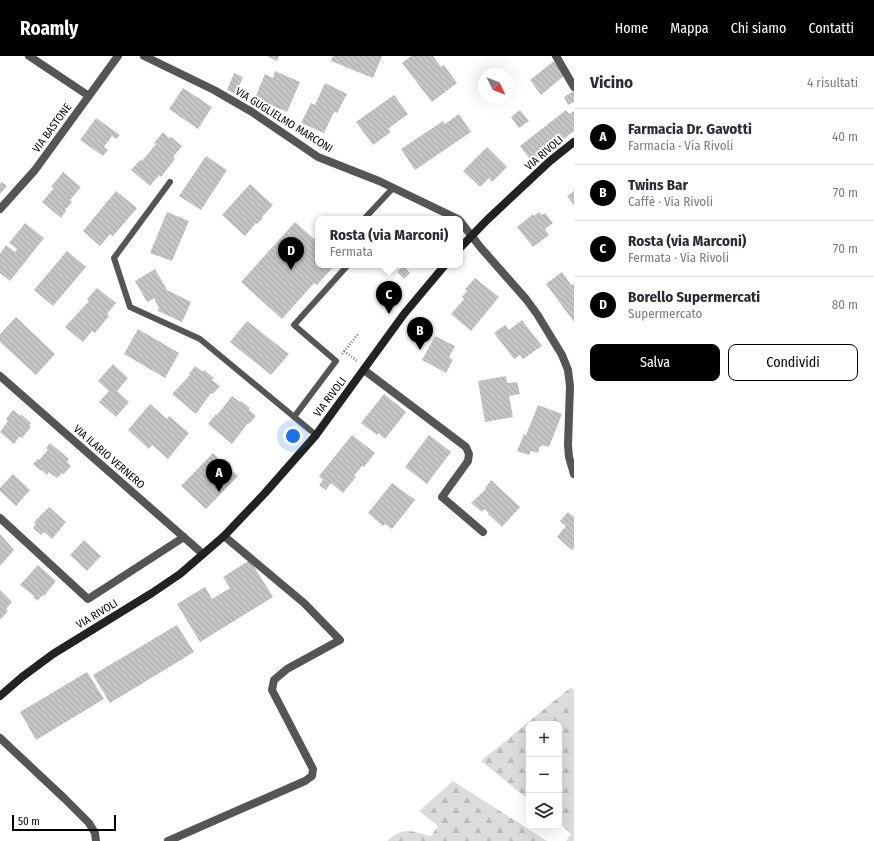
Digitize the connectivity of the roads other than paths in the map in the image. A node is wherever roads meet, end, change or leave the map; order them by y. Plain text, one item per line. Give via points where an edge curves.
1 (29, 56) edge
2 (118, 56) edge
3 (144, 56) edge
4 (556, 56) edge
5 (574, 87) edge
6 (89, 96) junction
7 (574, 142) edge
8 (170, 182) dead end
9 (392, 188) junction
10 (0, 209) edge
11 (367, 216) edge
12 (451, 216) edge
13 (463, 225) edge
14 (472, 235) junction
15 (463, 245) edge
16 (345, 268) edge
17 (442, 268) edge
18 (365, 369) junction
19 (0, 376) edge
20 (294, 417) junction
21 (316, 435) junction
22 (574, 474) edge
23 (0, 518) edge
24 (483, 532) dead end
25 (224, 536) junction
26 (184, 537) junction
27 (203, 554) junction
28 (0, 696) edge
29 (0, 738) edge
30 (96, 841) edge
31 (168, 841) edge

1 - 6 street
2 - 6 street, VIA BASTONE
3 - 9 street, VIA GUGLIELMO MARCONI via 214,90 252,112 318,157
4 - 5 street
6 - 10 street, VIA BASTONE via 35,170
7 - 14 street, VIA RIVOLI via 550,161
8 - 20 lane via 114,258 130,307 200,339
9 - 11 lane
9 - 12 street, VIA GUGLIELMO MARCONI
13 - 14 street, VIA GUGLIELMO MARCONI
14 - 15 street, VIA RIVOLI
14 - 22 street, VIA GUGLIELMO MARCONI via 526,298 562,355 568,370 570,386 568,445
16 - 20 lane via 294,325 336,361
17 - 18 street, VIA RIVOLI via 404,314
18 - 21 street, VIA RIVOLI
18 - 24 street via 466,447 468,461 442,497
19 - 26 street, VIA ILARIO VERNERO
20 - 21 lane
21 - 25 street, VIA RIVOLI
23 - 26 street, VIA RIVOLI via 88,599
25 - 27 street, VIA RIVOLI
25 - 31 street via 304,603 340,640 287,669 274,680 272,690 313,769 312,776
26 - 27 street, VIA ILARIO VERNERO
27 - 28 street, VIA RIVOLI via 152,594 53,654
29 - 30 street via 89,823

